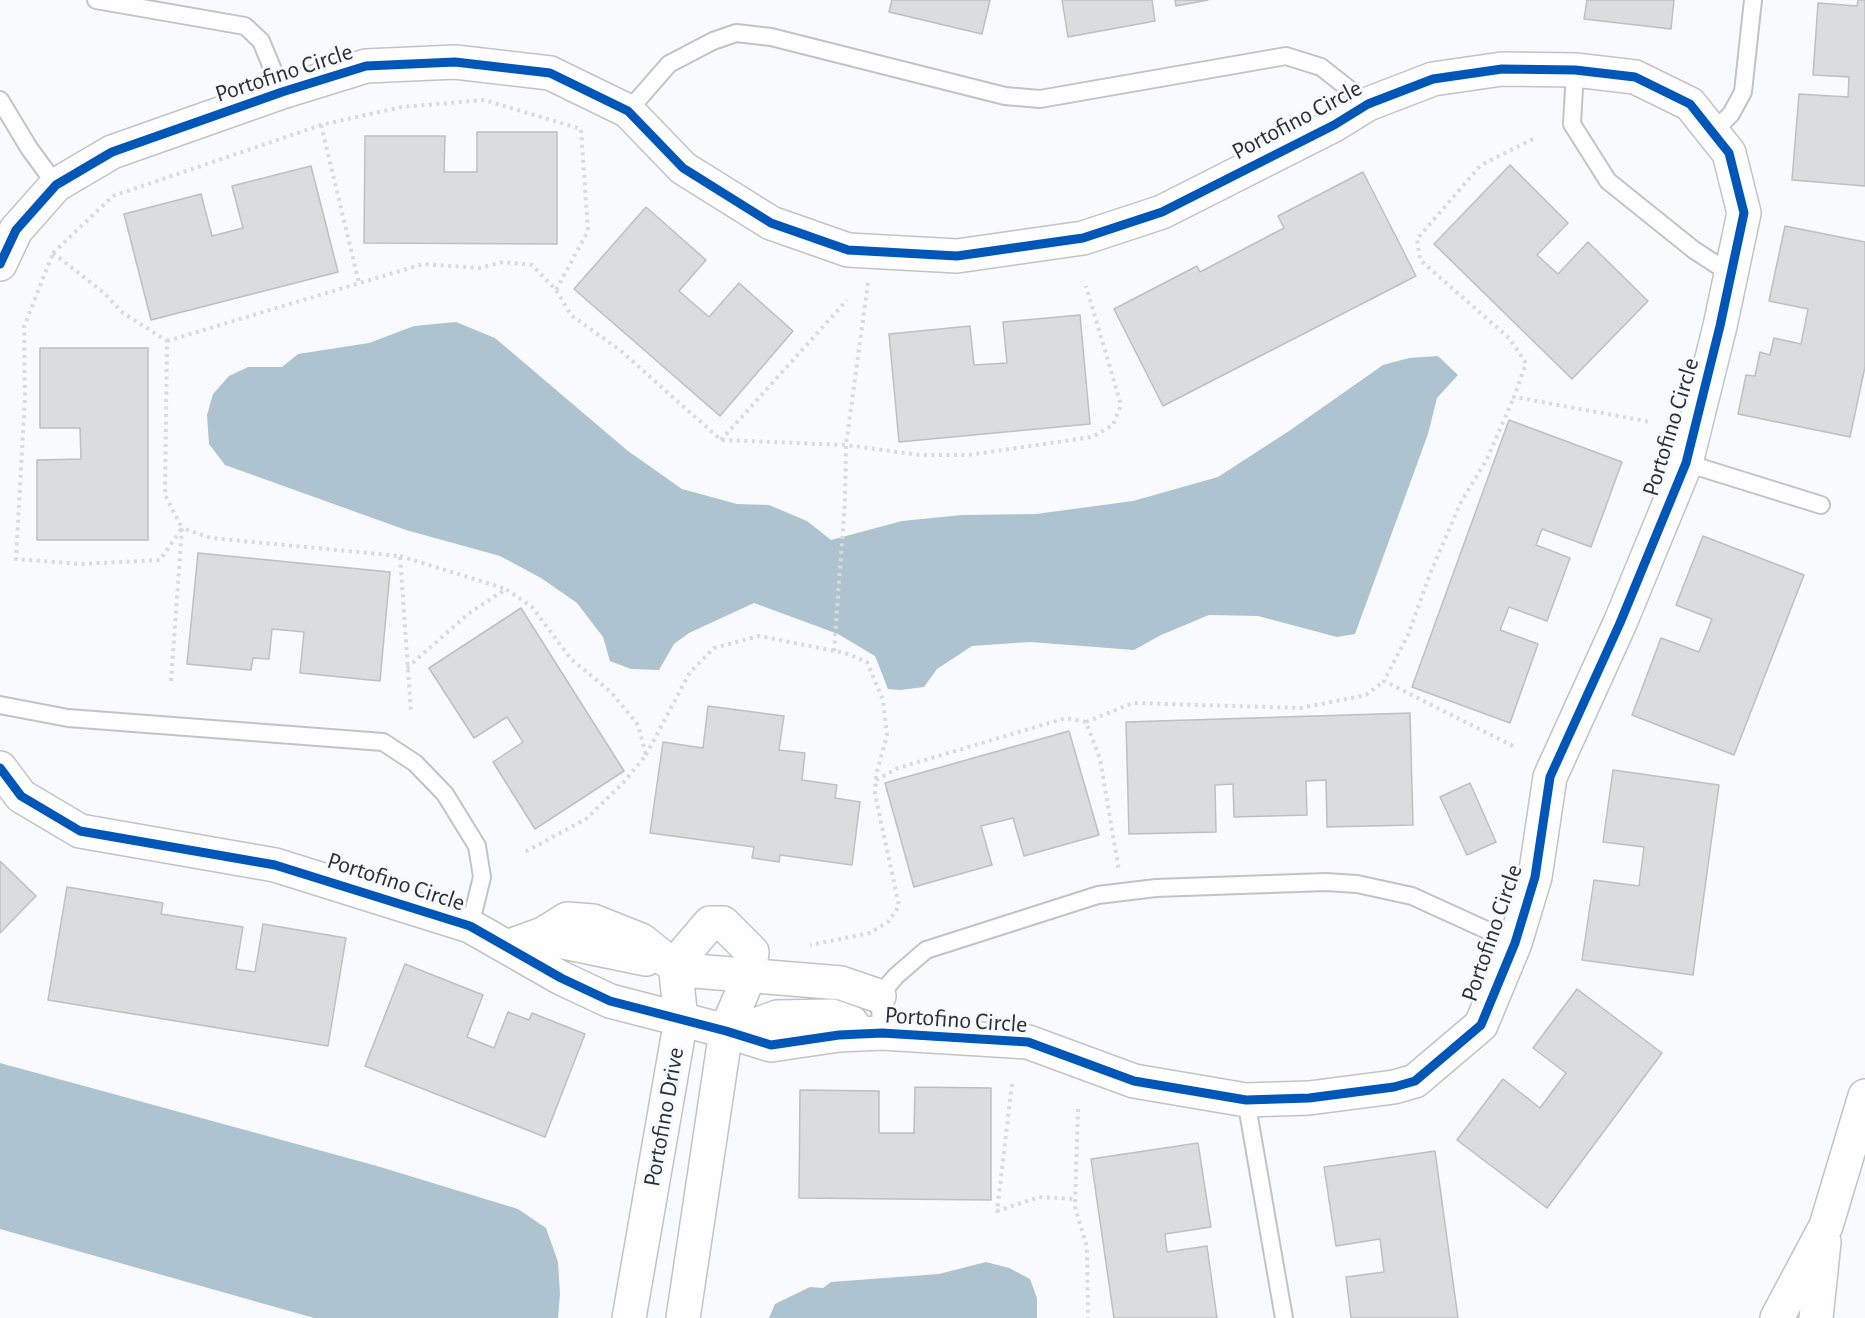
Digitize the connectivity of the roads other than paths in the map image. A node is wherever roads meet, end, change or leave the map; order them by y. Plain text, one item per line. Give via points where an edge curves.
1 (96, 0) edge
2 (1753, 0) edge
3 (1575, 70) junction
4 (282, 92) junction
5 (0, 100) edge
6 (1368, 104) junction
7 (628, 111) junction
8 (1713, 132) junction
9 (56, 185) junction
10 (0, 264) edge
11 (1731, 274) junction
12 (1686, 463) junction
13 (1821, 505) dead end
14 (0, 705) edge
15 (0, 768) edge
16 (470, 926) junction
17 (1515, 943) junction
18 (507, 947) junction
19 (671, 962) junction
20 (749, 976) junction
21 (879, 996) junction
22 (681, 1019) junction
23 (730, 1032) junction
24 (882, 1033) junction
25 (1865, 1096) edge
26 (1246, 1100) junction
27 (1826, 1226) junction
28 (629, 1318) edge
29 (683, 1318) edge
30 (1284, 1318) edge
31 (1777, 1318) edge
32 (1816, 1318) edge

1 - 4 lane via 244,26 261,41
2 - 8 lane via 1743,92 1731,114
3 - 6 street, Portofino Circle via 1503,69 1433,79
3 - 8 street, Portofino Circle via 1635,77 1690,105
3 - 11 lane via 1572,124 1608,181 1694,250
4 - 7 street, Portofino Circle via 366,66 455,62 549,72
4 - 9 street, Portofino Circle via 112,152
5 - 9 lane
6 - 7 lane via 1321,67 1286,56 1040,99 1005,96 771,38 736,33 669,64
6 - 7 street, Portofino Circle via 1162,212 1083,238 957,256 848,250 771,223 683,168
8 - 11 street, Portofino Circle via 1729,153 1744,213
9 - 10 street, Portofino Circle via 16,230
11 - 12 street, Portofino Circle
12 - 13 lane
12 - 17 street, Portofino Circle via 1620,623 1550,777 1535,877
14 - 16 lane via 68,718 383,742 415,763 445,794 477,846 482,877
15 - 16 street, Portofino Circle via 21,796 80,831 275,864
16 - 18 street, Portofino Circle
17 - 21 lane via 1412,896 1357,884 1156,888 1098,895 926,950
17 - 26 street, Portofino Circle via 1481,1025 1415,1081 1309,1098
18 - 19 street, Portofino Circle via 543,934 567,919 592,921 641,940
18 - 22 street, Portofino Circle via 610,1001
19 - 20 street, Portofino Circle via 696,971
19 - 20 street, Portofino Drive via 710,923 723,923 752,952
19 - 22 street, Portofino Drive
20 - 21 street, Portofino Circle via 841,983
20 - 23 street, Portofino Drive
21 - 24 lane
22 - 23 street, Portofino Circle
22 - 28 street, Portofino Drive
23 - 24 street, Portofino Circle via 777,1017 832,1016
23 - 29 street, Portofino Drive
24 - 26 street, Portofino Circle via 1028,1042 1134,1082
25 - 27 street
26 - 30 lane
27 - 31 street
27 - 32 street

